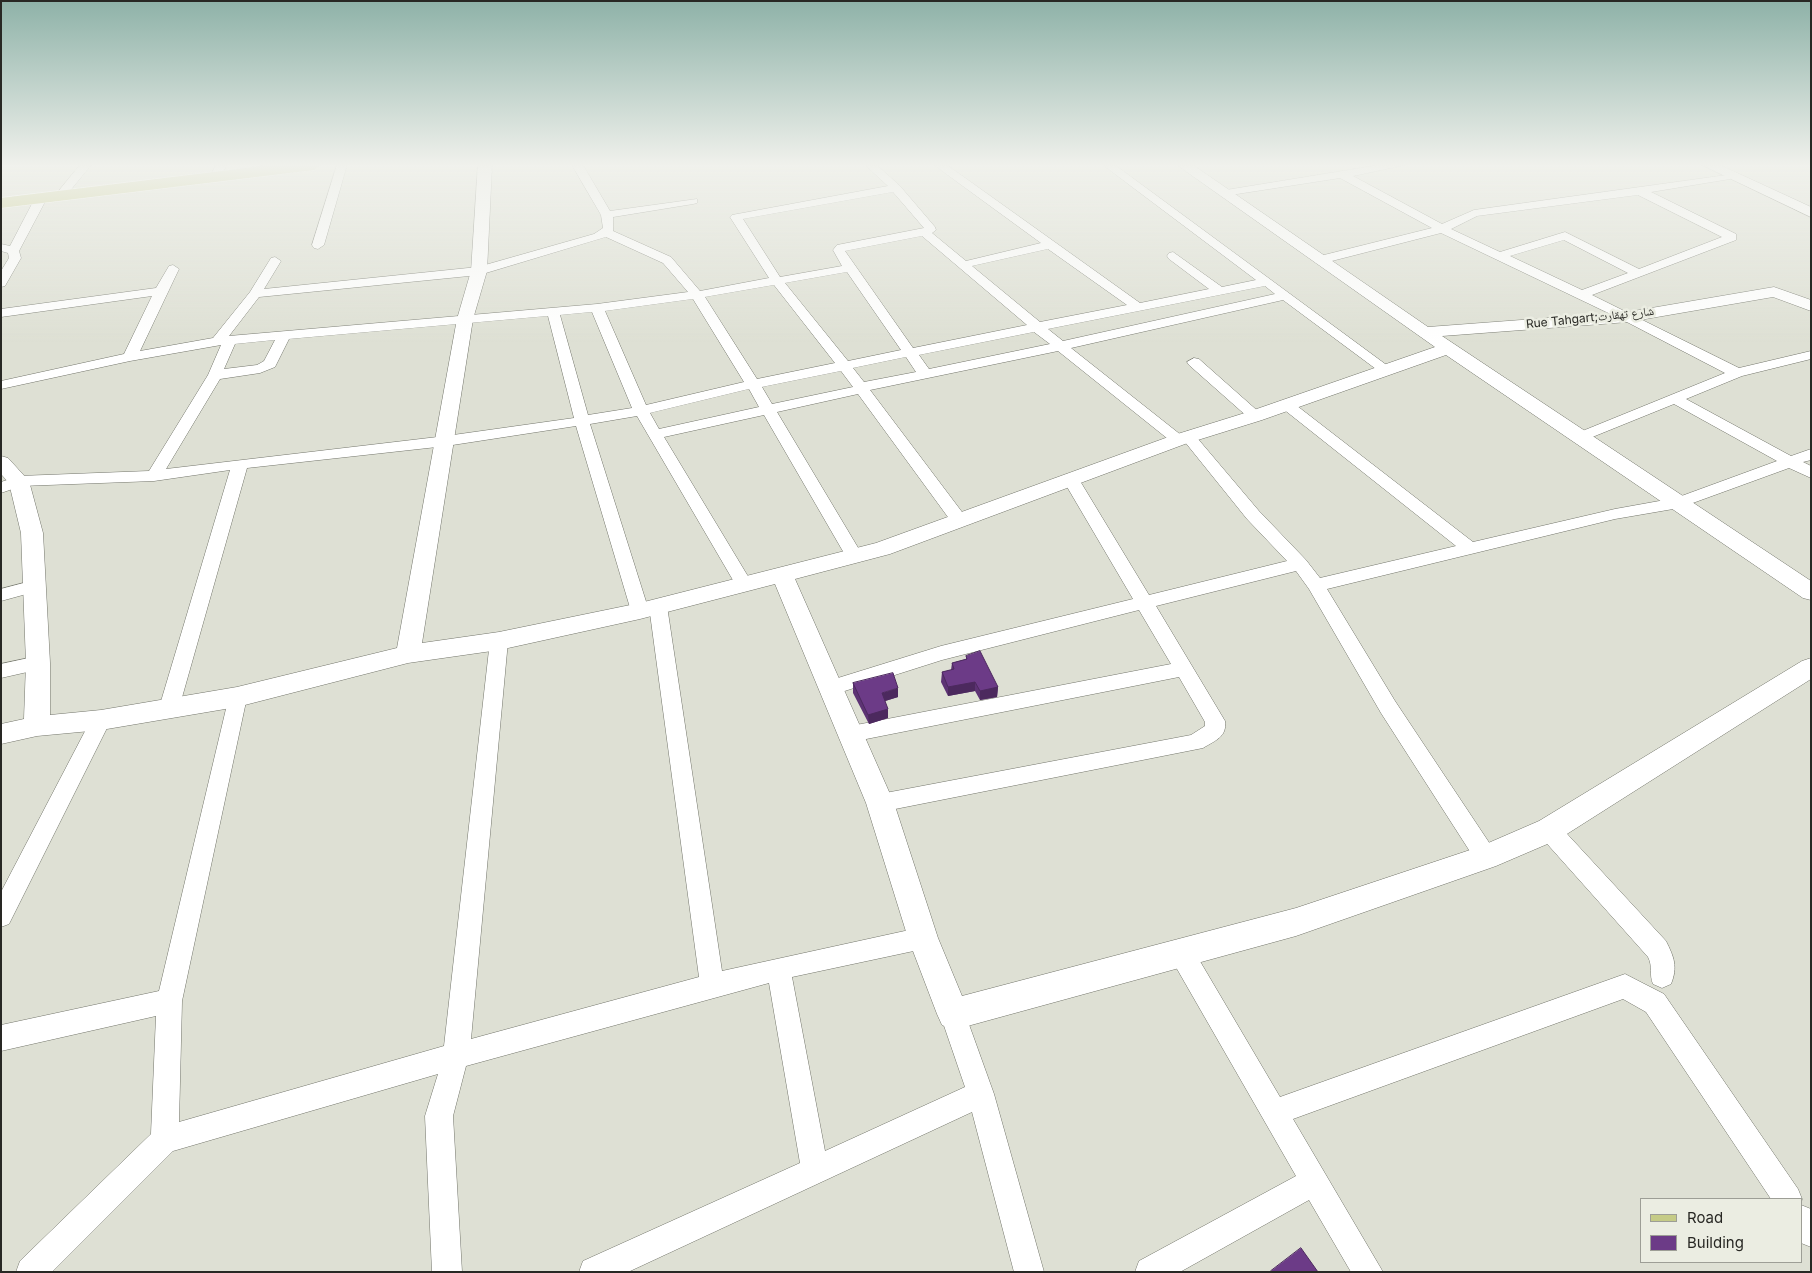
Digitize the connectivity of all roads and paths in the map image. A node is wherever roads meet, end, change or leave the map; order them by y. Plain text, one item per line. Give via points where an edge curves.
1 (27, 224) edge
2 (324, 224) edge
3 (482, 224) edge
4 (608, 224) edge
5 (741, 224) edge
6 (926, 224) edge
7 (1020, 224) edge
8 (1188, 224) edge
9 (1269, 224) edge
10 (1433, 224) edge
11 (1451, 224) edge
12 (1707, 224) edge
13 (1442, 229) junction
14 (604, 232) junction
15 (924, 232) junction
16 (318, 245) dead end
17 (1049, 245) junction
18 (1, 247) edge
19 (13, 251) junction
20 (1174, 256) dead end
21 (1498, 256) junction
22 (1320, 260) junction
23 (275, 261) dead end
24 (963, 264) junction
25 (850, 268) junction
26 (173, 269) dead end
27 (479, 271) junction
28 (1638, 273) junction
29 (777, 281) junction
30 (1267, 282) junction
31 (1, 283) edge
32 (161, 290) junction
33 (1221, 292) junction
34 (255, 294) junction
35 (696, 295) junction
36 (1581, 295) junction
37 (1284, 296) junction
38 (1811, 306) edge
39 (597, 308) junction
40 (1138, 308) junction
41 (552, 312) junction
42 (1, 314) edge
43 (1628, 317) junction
44 (465, 319) junction
45 (1037, 328) junction
46 (1425, 332) junction
47 (284, 336) junction
48 (224, 341) junction
49 (1060, 346) junction
50 (1448, 348) junction
51 (909, 352) junction
52 (130, 357) junction
53 (1804, 357) edge
54 (1194, 362) dead end
55 (844, 365) junction
56 (1811, 365) edge
57 (1386, 369) junction
58 (1737, 373) junction
59 (925, 374) junction
60 (215, 375) junction
61 (753, 384) junction
62 (1, 385) edge
63 (861, 388) junction
64 (1676, 399) junction
65 (1287, 405) junction
66 (767, 410) junction
67 (641, 411) junction
68 (1255, 416) junction
69 (582, 421) junction
70 (655, 434) junction
71 (1580, 437) junction
72 (1183, 438) junction
73 (446, 441) junction
74 (1811, 454) edge
75 (1790, 461) junction
76 (240, 464) junction
77 (6, 473) edge
78 (1811, 473) edge
79 (154, 476) junction
80 (1070, 480) junction
81 (1679, 503) junction
82 (959, 520) junction
83 (1470, 548) junction
84 (854, 556) junction
85 (1300, 564) junction
86 (782, 575) junction
87 (743, 583) junction
88 (1316, 585) junction
89 (35, 586) junction
90 (1811, 592) edge
91 (1, 595) edge
92 (1143, 603) junction
93 (649, 609) junction
94 (498, 641) junction
95 (408, 654) junction
96 (38, 663) junction
97 (1811, 667) edge
98 (1184, 669) junction
99 (1, 671) edge
100 (832, 687) junction
101 (237, 696) junction
102 (169, 708) junction
103 (101, 720) junction
104 (37, 726) junction
105 (1, 734) edge
106 (851, 734) junction
107 (880, 803) junction
108 (1549, 830) junction
109 (1486, 857) junction
110 (1, 916) edge
111 (923, 938) junction
112 (1182, 954) junction
113 (779, 970) junction
114 (1662, 976) dead end
115 (712, 984) junction
116 (169, 1001) junction
117 (953, 1014) junction
118 (1, 1038) edge
119 (456, 1056) junction
120 (981, 1094) junction
121 (1274, 1113) junction
122 (165, 1140) junction
123 (814, 1171) junction
124 (1315, 1181) junction
125 (1787, 1198) edge
126 (1802, 1220) edge
127 (1811, 1234) edge
128 (31, 1272) edge
129 (447, 1272) edge
130 (594, 1272) edge
131 (1029, 1272) edge
132 (1150, 1272) edge
133 (1368, 1272) edge

1 - 19 street
2 - 16 street
3 - 27 street
4 - 14 street via 609,229
5 - 29 street
6 - 15 street via 930,230
7 - 17 street
8 - 30 street
9 - 22 street
10 - 13 street
11 - 13 street
12 - 28 street via 1732,237
13 - 21 street
13 - 22 street
14 - 27 street via 598,237
14 - 35 street via 667,260
15 - 24 street
15 - 25 street via 841,248 839,250
17 - 24 street
17 - 40 street
18 - 19 street
19 - 31 street via 15,258
20 - 33 street
21 - 28 street via 1565,236
21 - 36 street
22 - 46 street
23 - 34 street
24 - 45 street
25 - 29 street
25 - 51 street
26 - 32 street
27 - 34 street
27 - 44 street
28 - 36 street
29 - 35 street
29 - 55 street
30 - 33 street
30 - 37 street
32 - 42 street
32 - 52 street
33 - 40 street
34 - 48 street
35 - 39 street
35 - 61 street
36 - 43 street
37 - 49 street
37 - 57 street
38 - 43 street, Rue Tahgart;شارع تهقارت via 1774,292
39 - 41 street
39 - 67 street
40 - 45 street
41 - 44 street
41 - 69 street
43 - 46 street, Rue Tahgart;شارع تهقارت
43 - 58 street
44 - 47 street
44 - 73 street
45 - 49 street
45 - 51 street
46 - 50 street
47 - 48 street
47 - 60 street via 270,364 260,369
48 - 52 street
48 - 60 street
49 - 59 street
49 - 72 street
50 - 57 street
50 - 71 street
51 - 55 street
51 - 59 street
52 - 62 street
53 - 56 street
53 - 58 street
54 - 68 street
55 - 61 street
55 - 63 street
57 - 65 street
58 - 64 street
59 - 63 street
60 - 79 street
61 - 66 street
61 - 67 street
63 - 66 street
63 - 82 street
64 - 71 street
64 - 75 street
65 - 68 street
65 - 83 street
66 - 70 street
66 - 84 street
67 - 69 street
67 - 70 street
68 - 72 street
69 - 73 street
69 - 93 street
70 - 87 street
71 - 81 street
72 - 80 street
72 - 85 street
73 - 76 street
73 - 95 street
74 - 75 street
75 - 78 street
75 - 81 street
76 - 79 street
76 - 102 street
77 - 79 street
77 - 89 street via 32,533
80 - 82 street
80 - 92 street
81 - 83 street via 1615,514
81 - 90 street
82 - 84 street
83 - 88 street
84 - 86 street
85 - 88 street
85 - 92 street
86 - 87 street
86 - 100 street
87 - 93 street
88 - 109 street via 1388,707
89 - 91 street
89 - 96 street
92 - 98 street
92 - 100 street via 941,653
93 - 94 street
93 - 115 street
94 - 95 street
94 - 119 street
95 - 101 street
96 - 99 street
96 - 104 street
97 - 108 street
98 - 106 street
98 - 107 street via 1216,721 1216,730 1196,742
100 - 106 street
101 - 102 street
101 - 116 street
102 - 103 street
103 - 104 street
103 - 110 street
104 - 105 street
106 - 107 street
107 - 111 street
108 - 109 street
108 - 114 street via 1657,949 1663,960
109 - 112 street via 1296,922
111 - 113 street
111 - 117 street
112 - 117 street
112 - 121 street
113 - 115 street
113 - 123 street
115 - 119 street
116 - 118 street
116 - 122 street
117 - 120 street
119 - 122 street
119 - 129 street via 439,1116
120 - 123 street
120 - 131 street
121 - 124 street
121 - 125 street via 1624,986 1655,1003
122 - 128 street
123 - 130 street
124 - 132 street
124 - 133 street
126 - 127 street

